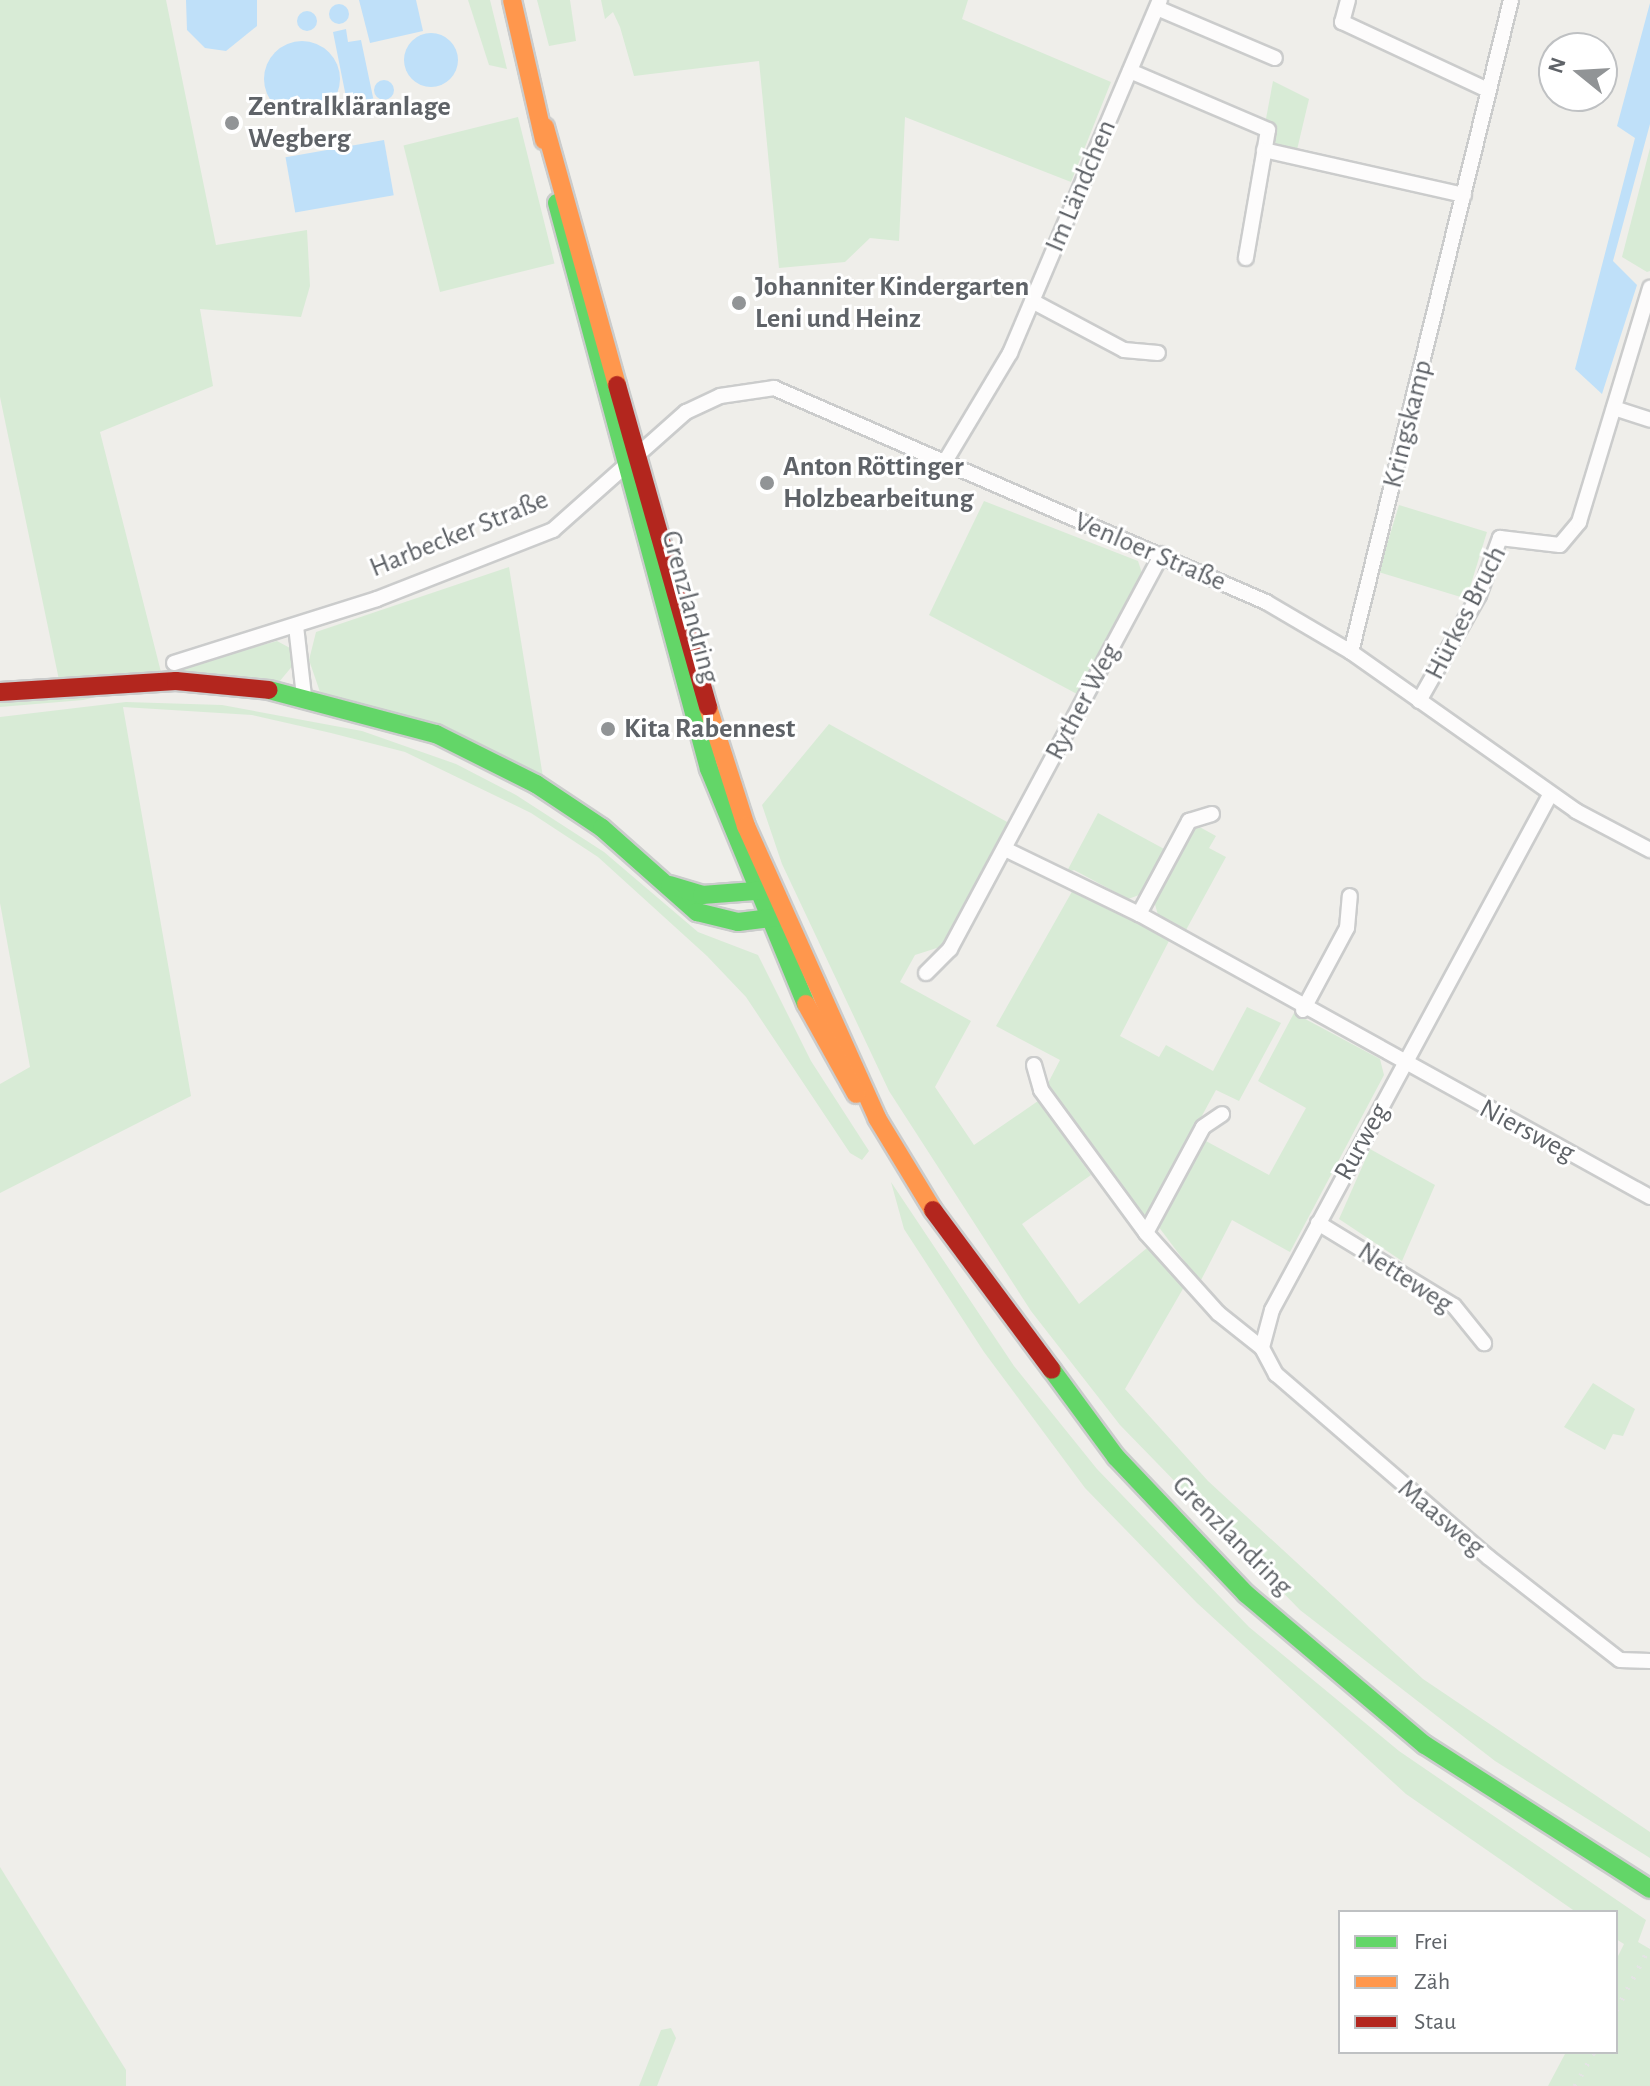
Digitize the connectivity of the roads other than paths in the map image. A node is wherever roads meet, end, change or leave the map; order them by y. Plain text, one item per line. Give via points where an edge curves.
1 (512, 0) edge
2 (1348, 0) edge
3 (1511, 0) edge
4 (1158, 4) edge
5 (1275, 58) dead end
6 (1130, 71) junction
7 (1488, 90) junction
8 (545, 127) junction
9 (1264, 150) junction
10 (1464, 195) junction
11 (1246, 258) dead end
12 (1650, 288) edge
13 (1032, 301) junction
14 (1158, 353) dead end
15 (1614, 408) junction
16 (1650, 420) edge
17 (637, 449) junction
18 (622, 462) junction
19 (943, 465) junction
20 (1162, 554) junction
21 (296, 626) junction
22 (1351, 652) junction
23 (174, 663) dead end
24 (0, 692) edge
25 (304, 696) junction
26 (1419, 701) junction
27 (1550, 795) junction
28 (1212, 814) dead end
29 (1005, 849) junction
30 (1650, 850) edge
31 (670, 885) junction
32 (763, 890) junction
33 (1350, 896) dead end
34 (1139, 914) junction
35 (775, 918) junction
36 (926, 973) dead end
37 (1303, 1010) junction
38 (1034, 1065) dead end
39 (1405, 1065) junction
40 (1222, 1114) dead end
41 (1650, 1197) edge
42 (1318, 1223) junction
43 (1146, 1233) junction
44 (1484, 1343) dead end
45 (1262, 1348) junction
46 (1645, 1663) edge
47 (1650, 1889) edge

1 - 8 main road, Grenzlandring
2 - 7 street via 1342,22
3 - 7 street, Kringskamp
4 - 5 street, Im Ländchen
4 - 6 street, Im Ländchen
6 - 9 street via 1268,130
6 - 13 street, Im Ländchen
7 - 10 street, Kringskamp
8 - 17 main road, Grenzlandring
8 - 18 main road, Grenzlandring via 568,251
9 - 10 street
9 - 11 street
10 - 22 street, Kringskamp
12 - 15 street, Hürkes Bruch
13 - 14 street via 1124,350
13 - 19 street, Im Ländchen
15 - 16 street
15 - 26 street, Hürkes Bruch via 1579,522 1560,545 1500,538 1479,595
17 - 18 street, Venloer Straße
17 - 19 street, Venloer Straße via 720,396 774,388 814,400
17 - 32 main road, Grenzlandring via 708,714
18 - 21 street, Harbecker Straße via 579,512 553,530
18 - 32 main road, Grenzlandring via 690,710
19 - 20 street, Venloer Straße
20 - 22 street, Venloer Straße
20 - 29 street, Ryther Weg
21 - 23 street, Harbecker Straße
21 - 25 street
22 - 26 street, Venloer Straße
24 - 25 main road via 176,681
25 - 31 main road via 416,726 512,771 602,828
26 - 27 street, Venloer Straße
27 - 30 street, Venloer Straße
27 - 39 street, Rurweg
28 - 34 street via 1189,821
29 - 34 street
29 - 36 street, Ryther Weg via 950,949
31 - 32 main road via 702,895
31 - 35 main road via 697,912
32 - 35 main road, Grenzlandring
33 - 37 street via 1347,928
34 - 37 street
35 - 47 main road, Grenzlandring via 877,1118 1042,1366 1246,1594 1425,1745
37 - 39 street
38 - 43 street via 1041,1090
39 - 41 street, Niersweg
39 - 42 street, Rurweg
40 - 43 street via 1203,1127
42 - 44 street, Netteweg via 1454,1306
42 - 45 street, Rurweg via 1263,1329
43 - 45 street via 1218,1313
45 - 46 street, Maasweg via 1276,1374 1380,1467 1609,1652

